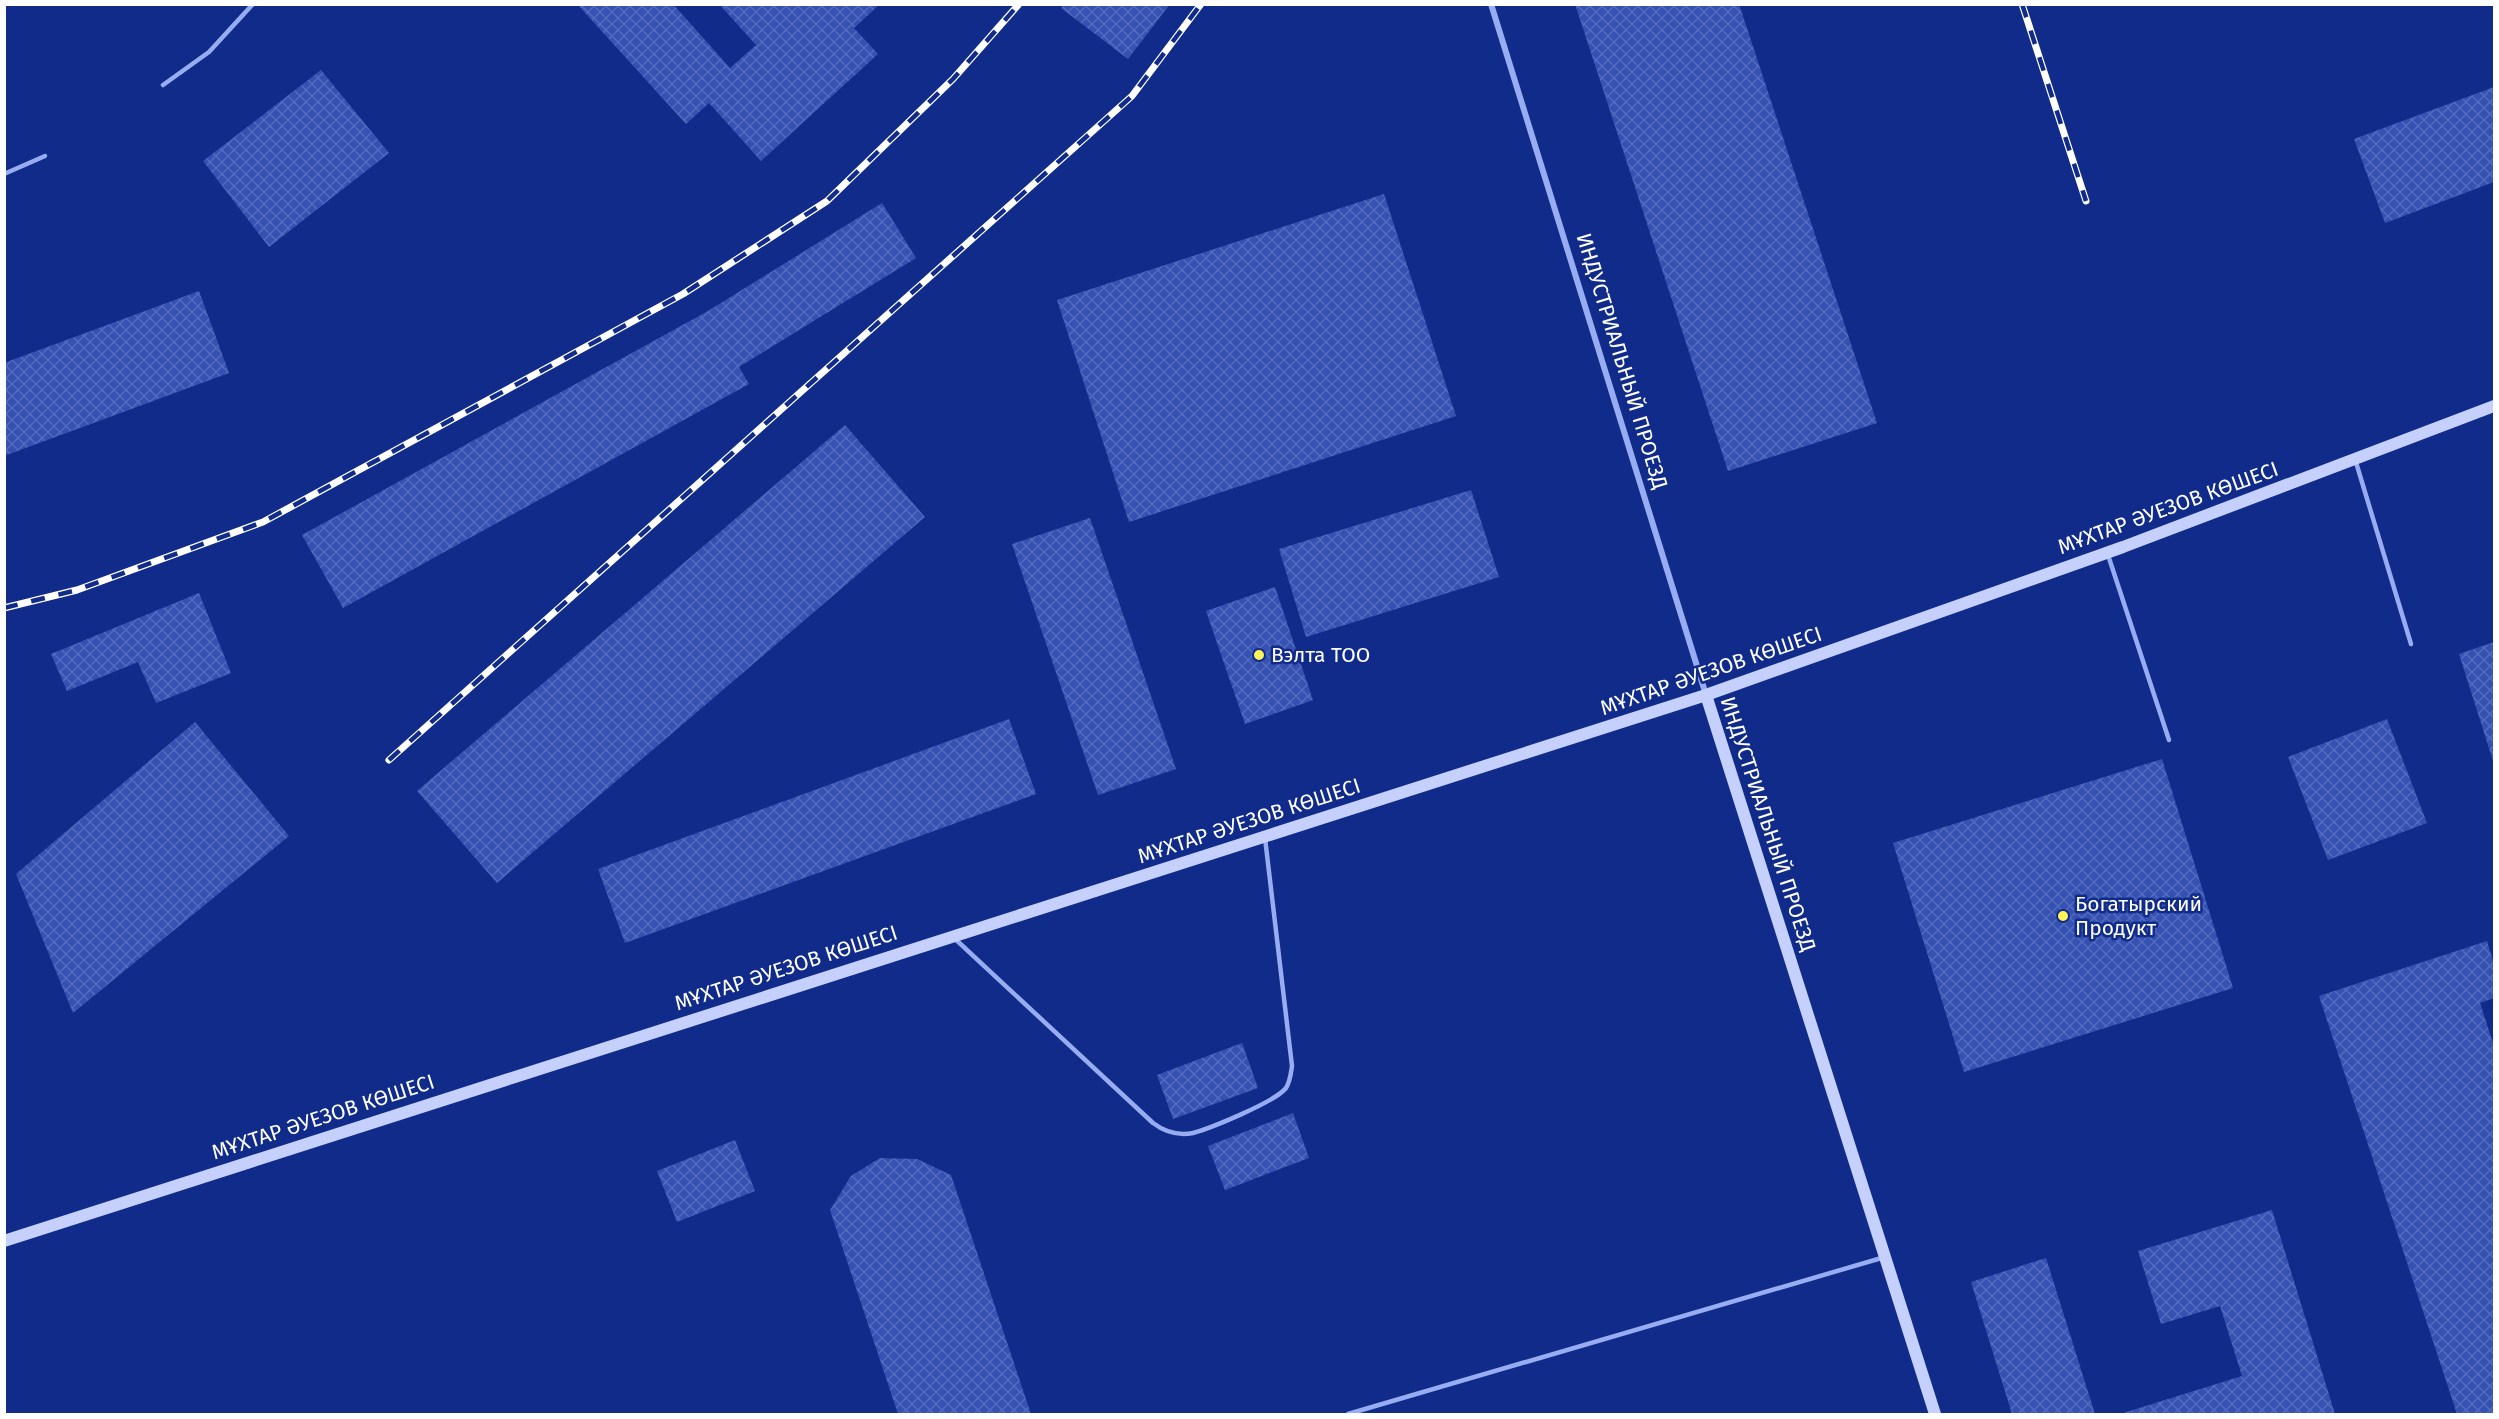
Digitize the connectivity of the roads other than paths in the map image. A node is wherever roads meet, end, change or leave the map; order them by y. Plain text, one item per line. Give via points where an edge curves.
1 (253, 4) edge
2 (1491, 4) edge
3 (163, 85) dead end
4 (45, 156) dead end
5 (4, 174) edge
6 (2494, 406) edge
7 (2355, 459) junction
8 (2108, 552) junction
9 (2411, 644) dead end
10 (1706, 694) junction
11 (2169, 740) dead end
12 (1265, 838) junction
13 (951, 936) junction
14 (4, 1241) edge
15 (1885, 1257) junction
16 (1348, 1414) edge
17 (1935, 1414) edge

1 - 3 lane via 209,52
2 - 10 street, ИНДУСТРИАЛЬНЫЙ ПРОЕЗД
4 - 5 lane
6 - 7 street, МҰХТАР ӘУЕЗОВ КӨШЕСІ
7 - 8 street, МҰХТАР ӘУЕЗОВ КӨШЕСІ
7 - 9 lane
8 - 10 street, МҰХТАР ӘУЕЗОВ КӨШЕСІ
8 - 11 lane
10 - 12 street, МҰХТАР ӘУЕЗОВ КӨШЕСІ
10 - 15 street, ИНДУСТРИАЛЬНЫЙ ПРОЕЗД
12 - 13 street, МҰХТАР ӘУЕЗОВ КӨШЕСІ
12 - 13 lane via 1292,1066 1290,1077 1287,1087 1270,1101 1192,1133 1171,1133 1154,1123
13 - 14 street, МҰХТАР ӘУЕЗОВ КӨШЕСІ
15 - 16 lane
15 - 17 street, ИНДУСТРИАЛЬНЫЙ ПРОЕЗД

